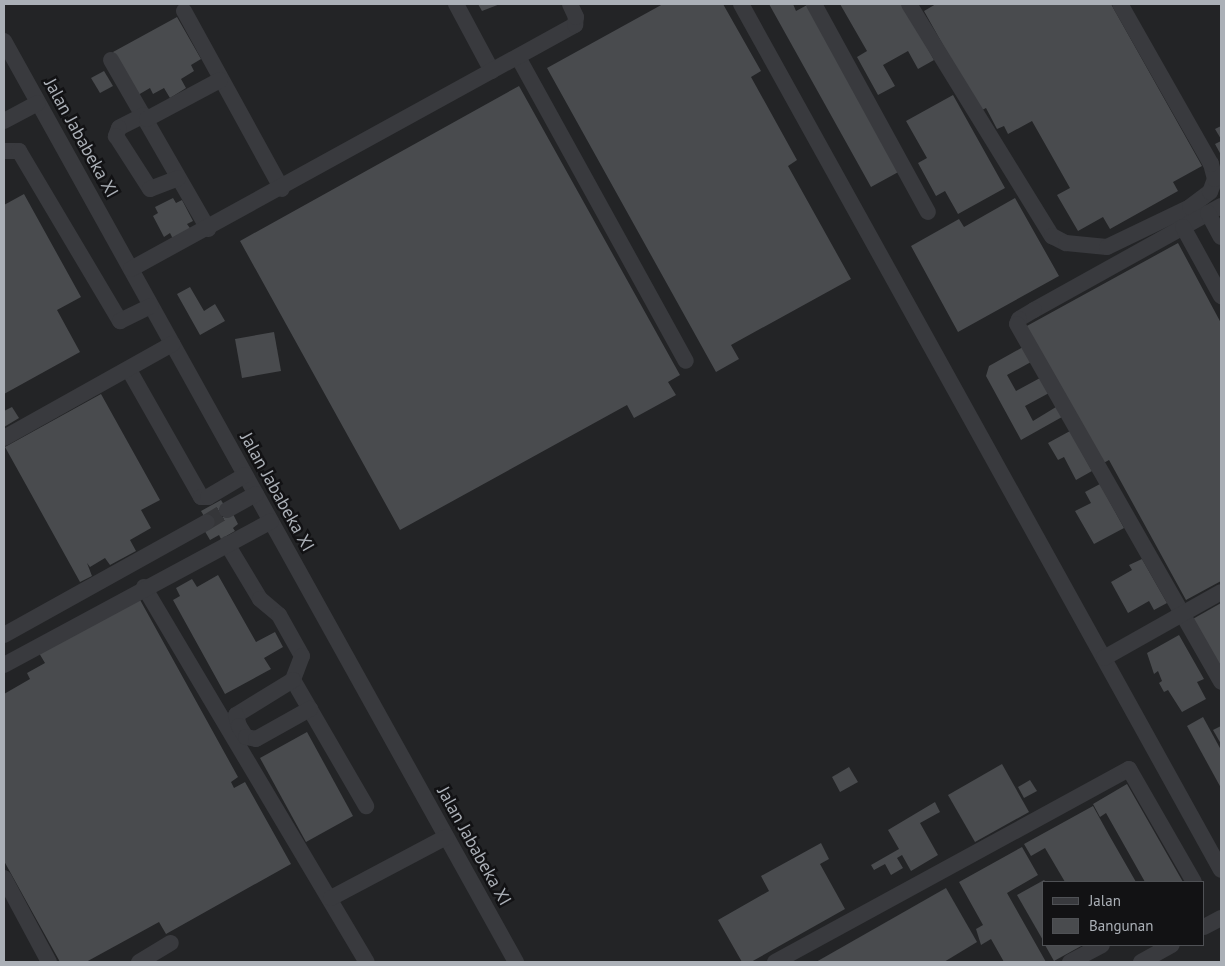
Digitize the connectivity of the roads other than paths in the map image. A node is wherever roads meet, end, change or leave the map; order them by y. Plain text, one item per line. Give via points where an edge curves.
1 (456, 4) edge
2 (570, 4) edge
3 (741, 4) edge
4 (814, 4) edge
5 (909, 4) edge
6 (1120, 4) edge
7 (184, 11) dead end
8 (4, 41) edge
9 (518, 57) junction
10 (111, 60) dead end
11 (492, 72) junction
12 (220, 80) junction
13 (38, 103) junction
14 (145, 117) junction
15 (4, 121) edge
16 (4, 152) edge
17 (178, 178) junction
18 (282, 189) junction
19 (1215, 209) edge
20 (928, 212) dead end
21 (1184, 227) junction
22 (208, 229) junction
23 (1221, 237) edge
24 (131, 270) junction
25 (1221, 296) edge
26 (151, 306) junction
27 (172, 344) junction
28 (686, 362) dead end
29 (129, 370) junction
30 (4, 438) edge
31 (245, 475) junction
32 (256, 494) junction
33 (227, 510) tunnel mouth
34 (270, 521) junction
35 (207, 522) tunnel mouth
36 (227, 544) junction
37 (144, 587) junction
38 (1221, 592) edge
39 (1183, 612) junction
40 (4, 635) edge
41 (1104, 658) junction
42 (4, 665) edge
43 (293, 680) junction
44 (1221, 682) edge
45 (310, 709) junction
46 (366, 806) dead end
47 (446, 837) junction
48 (1221, 870) edge
49 (4, 878) edge
50 (1193, 881) edge
51 (331, 898) junction
52 (1221, 918) edge
53 (1205, 926) edge
54 (171, 943) dead end
55 (1100, 946) edge
56 (1170, 946) edge
57 (49, 962) edge
58 (139, 962) edge
59 (367, 962) edge
60 (516, 962) edge
61 (775, 962) edge
62 (1070, 962) edge
63 (1141, 962) edge

1 - 11 street
2 - 9 street via 576,17 575,25
3 - 41 street
4 - 20 street
5 - 6 street via 1052,236 1072,244 1107,247 1190,207 1210,192 1215,179 1211,164
7 - 12 street
8 - 13 street, Jalan Jababeka XI
9 - 11 street
9 - 28 street
10 - 14 street
11 - 18 street
12 - 14 street
12 - 18 street
13 - 15 street
13 - 24 street, Jalan Jababeka XI
14 - 17 street
14 - 17 street via 119,128 116,136 150,189
16 - 26 street via 19,151 120,321
17 - 22 street
18 - 22 street
19 - 21 street
19 - 23 street
21 - 25 street
21 - 39 street via 1034,310 1017,324
22 - 24 street
24 - 26 street, Jalan Jababeka XI
26 - 27 street, Jalan Jababeka XI
27 - 29 street
27 - 31 street, Jalan Jababeka XI
29 - 30 street
29 - 31 street via 201,497 208,497
31 - 32 street, Jalan Jababeka XI
32 - 33 street
32 - 34 street, Jalan Jababeka XI
34 - 36 street
34 - 47 street, Jalan Jababeka XI
35 - 40 street
36 - 37 street
36 - 43 street via 260,599 279,615 302,656
37 - 42 street
37 - 51 street
38 - 39 street
39 - 41 street
39 - 44 street
41 - 48 street
43 - 45 street
43 - 45 street via 236,715 238,726 246,737 256,739
45 - 46 street
47 - 51 street
47 - 60 street, Jalan Jababeka XI
49 - 57 street
50 - 61 street via 1132,769 1127,769
51 - 59 street
52 - 53 street
54 - 58 street
55 - 62 street
56 - 63 street

